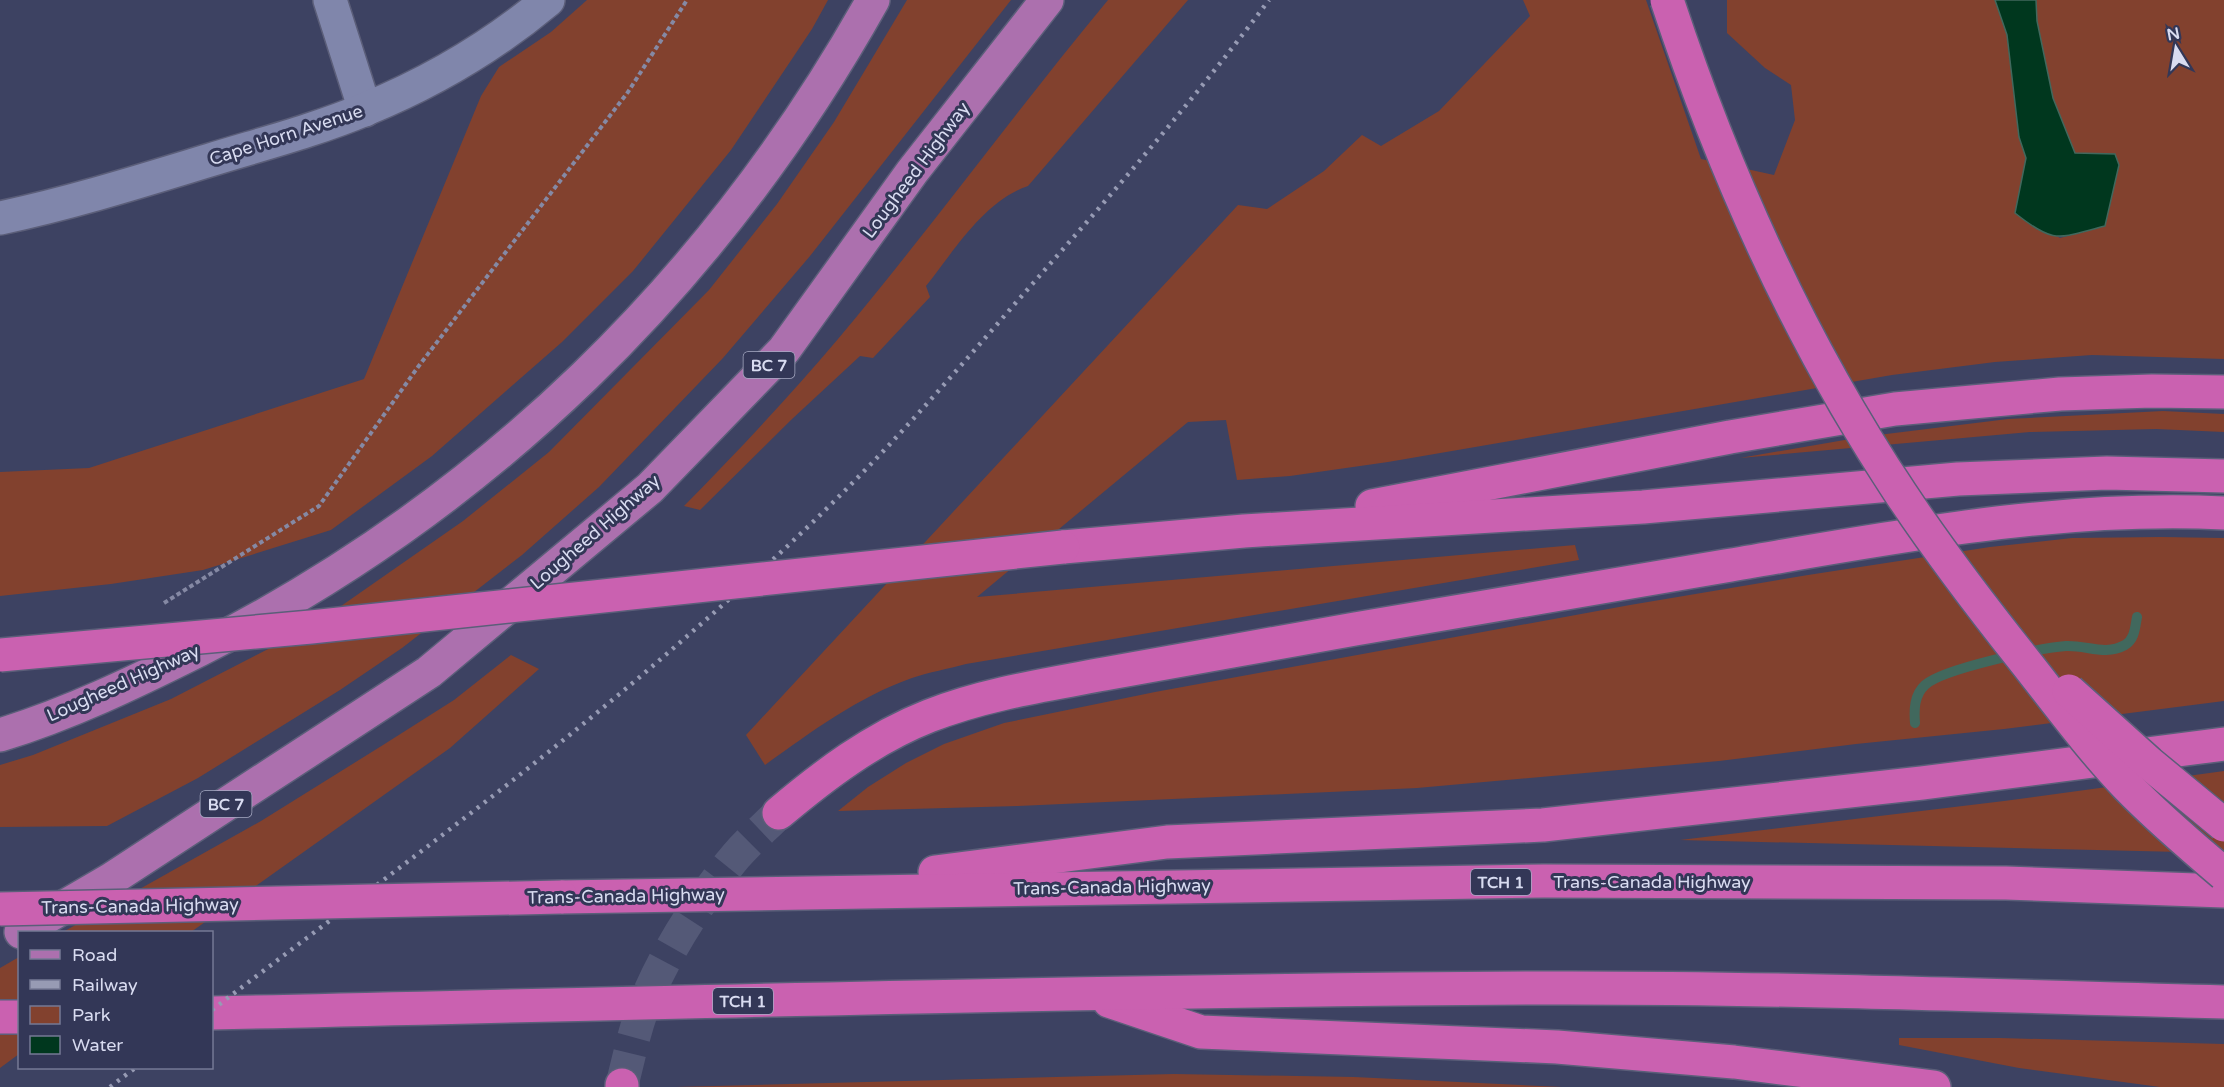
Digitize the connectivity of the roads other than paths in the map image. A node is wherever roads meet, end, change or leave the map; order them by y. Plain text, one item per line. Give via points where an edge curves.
1 (330, 0) edge
2 (548, 0) edge
3 (873, 0) edge
4 (1047, 0) edge
5 (1667, 0) edge
6 (365, 110) junction
7 (0, 218) edge
8 (2224, 392) edge
9 (2224, 477) edge
10 (2224, 513) edge
11 (1244, 531) junction
12 (1979, 604) junction
13 (0, 655) edge
14 (0, 735) edge
15 (2224, 744) edge
16 (779, 813) tunnel mouth
17 (2224, 825) edge
18 (2224, 874) edge
19 (2224, 891) edge
20 (778, 892) junction
21 (0, 909) edge
22 (23, 931) edge
23 (18, 934) edge
24 (0, 945) edge
25 (1088, 994) junction
26 (2224, 1002) edge
27 (213, 1013) edge
28 (0, 1017) edge
29 (18, 1017) edge
30 (1934, 1087) edge

1 - 6 street
2 - 6 street, Cape Horn Avenue via 516,27 468,58
3 - 14 main road, Lougheed Highway via 791,132 706,245 610,352 504,450 393,536 241,628 143,678
4 - 22 main road, Lougheed Highway / BC 7 via 912,172 784,350 650,488 429,672 110,880
5 - 12 highway, bridge via 1716,136 1788,295 1884,468
6 - 7 street, Cape Horn Avenue via 151,178
8 - 11 highway via 2060,394 1895,409 1718,439
9 - 11 highway via 2107,473 1958,478 1643,507
10 - 16 highway via 2041,518 1899,535 1035,687 927,716 892,733 840,765
11 - 13 highway, bridge
12 - 17 highway, bridge via 2097,717
12 - 18 highway, bridge via 2119,777 2166,825
15 - 20 highway via 1922,783 1543,825 1167,842
19 - 20 highway, Trans-Canada Highway / TCH 1 via 2006,883 1544,881
20 - 21 highway, Trans-Canada Highway / TCH 1, bridge
23 - 24 main road, Lougheed Highway / BC 7
25 - 26 highway, TCH 1 via 1564,988
25 - 27 highway, TCH 1
25 - 30 highway via 1201,1032 1557,1047 1734,1062
28 - 29 highway

